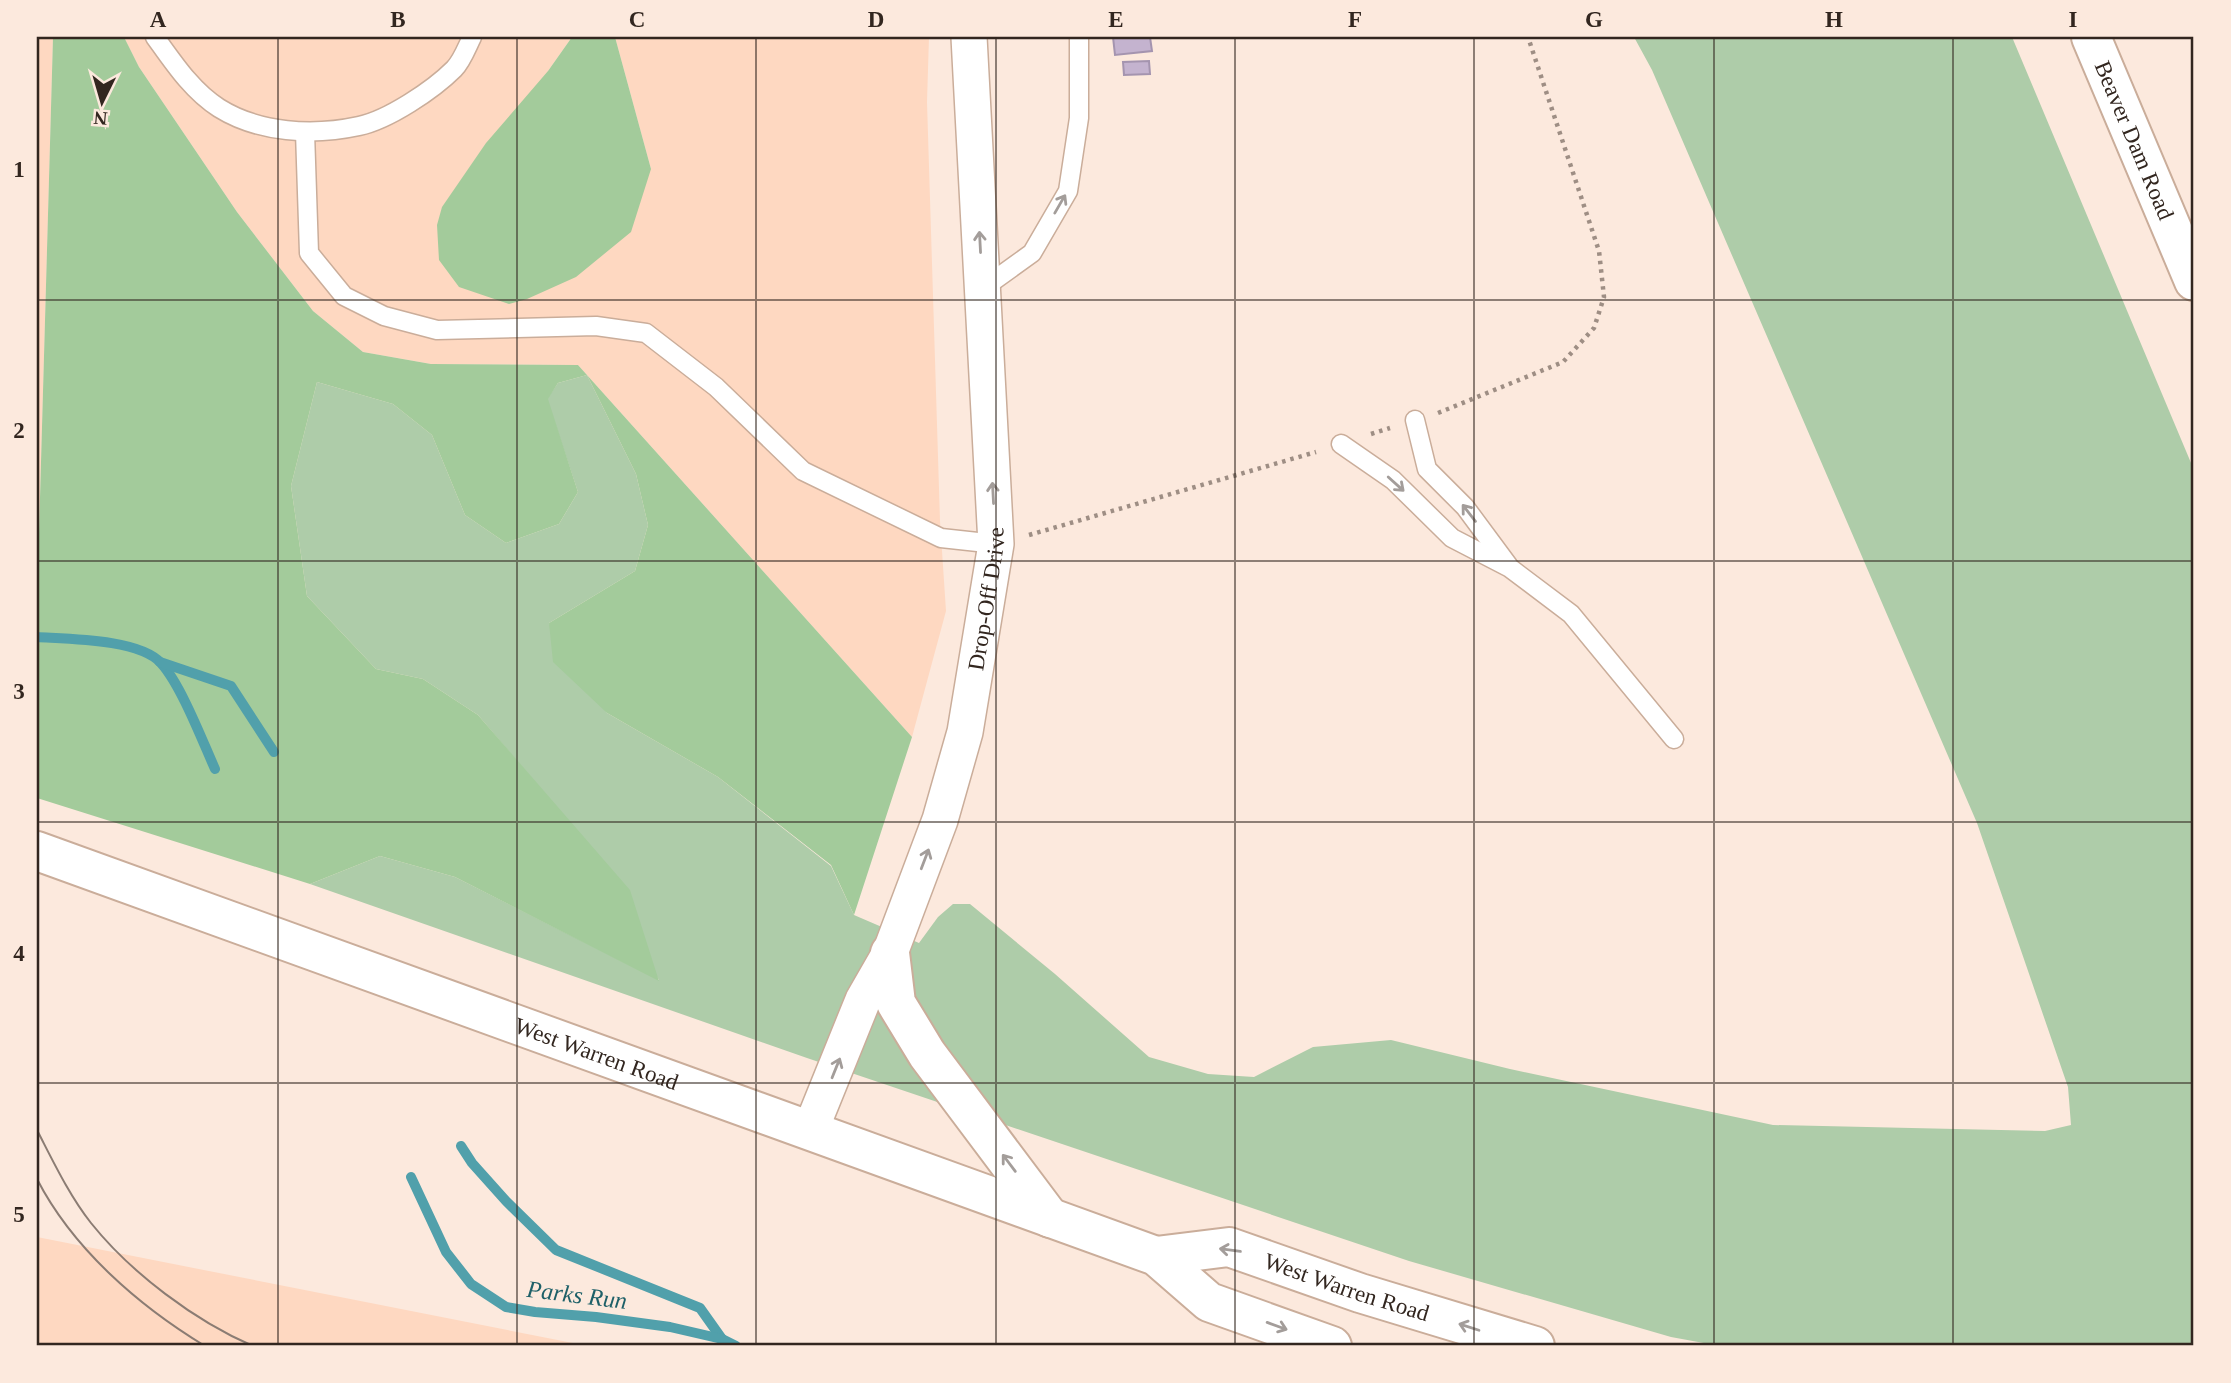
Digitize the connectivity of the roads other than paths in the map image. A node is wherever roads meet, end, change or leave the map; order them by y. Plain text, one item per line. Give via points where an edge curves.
1 (155, 37) edge
2 (472, 37) edge
3 (969, 37) edge
4 (1079, 37) edge
5 (2091, 37) edge
6 (305, 132) junction
7 (2194, 281) edge
8 (982, 289) junction
9 (1415, 421) road end
10 (1341, 444) road end
11 (996, 544) junction
12 (1510, 568) junction
13 (1674, 739) dead end
14 (37, 851) edge
15 (890, 953) junction
16 (810, 1131) junction
17 (1050, 1218) junction
18 (1156, 1256) junction
19 (1332, 1346) edge
20 (1535, 1346) edge

1 - 6 lane via 185,77 219,107 258,125
2 - 6 lane via 456,68 409,104 360,126
8 -> 3 street, Drop-Off Drive
8 -> 4 lane via 1032,253 1068,191 1079,118
5 - 7 main road, Beaver Dam Road
6 - 11 lane via 309,253 344,296 384,316 438,330 596,326 646,333 716,387 803,471 941,538
11 -> 8 street, Drop-Off Drive
12 -> 9 lane via 1465,507 1427,469
10 -> 12 lane via 1393,480 1452,538
15 -> 11 street, Drop-Off Drive via 940,820 965,732
12 - 13 lane via 1571,614
14 - 16 main road, West Warren Road
16 -> 15 street, Drop-Off Drive via 863,1000
17 -> 15 main road via 927,1054 896,1003
16 - 17 main road, West Warren Road
17 - 18 main road, West Warren Road
18 -> 19 main road, West Warren Road via 1209,1302
20 -> 18 main road, West Warren Road via 1229,1247

